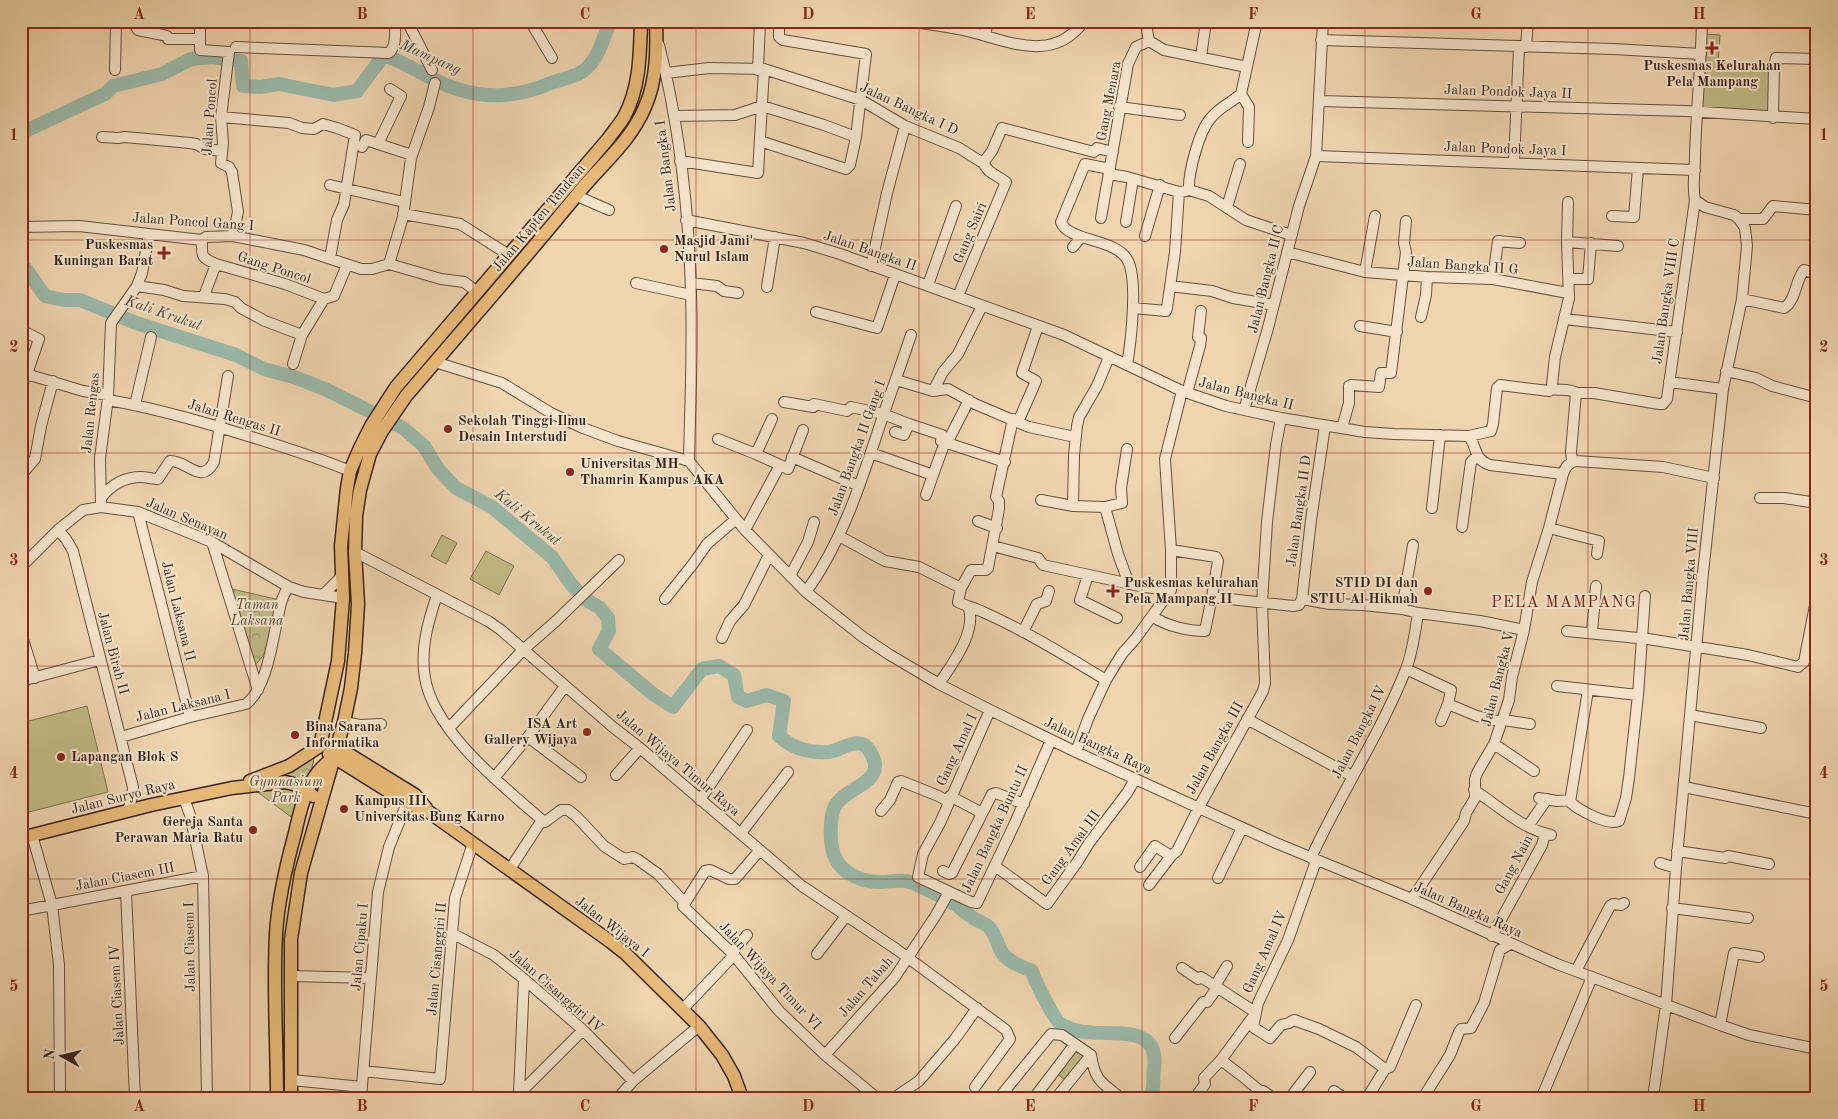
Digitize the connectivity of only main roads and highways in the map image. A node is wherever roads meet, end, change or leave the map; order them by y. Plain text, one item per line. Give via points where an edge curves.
1 (641, 21) edge
2 (656, 21) edge
3 (388, 409) junction
4 (376, 428) junction
5 (320, 746) junction
6 (336, 752) junction
7 (232, 788) junction
8 (307, 791) junction
9 (320, 803) junction
10 (430, 812) junction
11 (27, 836) edge
12 (286, 867) junction
13 (296, 903) junction
14 (291, 940) junction
15 (276, 968) junction
16 (275, 1028) junction
17 (292, 1077) junction
18 (740, 1097) edge
19 (277, 1098) edge
20 (286, 1098) edge
21 (291, 1098) edge

1 - 3 main road, Jalan Kapten Tendean via 640,63 632,100 624,117 396,387
2 - 3 main road, Jalan Kapten Tendean via 652,84 638,122 618,151 435,362
3 - 4 main road
4 - 5 main road via 350,471 342,527 343,598 338,665
4 - 6 main road via 356,516 358,604 355,653
5 - 6 main road, Jalan Wijaya I
5 - 7 main road, Jalan Suryo Raya via 289,766
6 - 8 main road
6 - 9 main road
6 - 10 main road, Jalan Wijaya I via 407,803
6 - 10 main road, Jalan Wijaya I via 414,795
7 - 8 main road, Jalan Suryo Raya via 285,782
7 - 11 main road, Jalan Suryo Raya
8 - 9 main road, Jalan Suryo Raya
8 - 12 main road
9 - 13 main road
10 - 18 main road, Jalan Wijaya I via 611,942 699,1026 722,1055 734,1076
12 - 13 main road via 287,881
12 - 15 main road via 276,933
13 - 14 main road
14 - 15 main road
14 - 17 main road
15 - 16 main road
16 - 17 main road
16 - 19 main road
17 - 20 main road
17 - 21 main road

